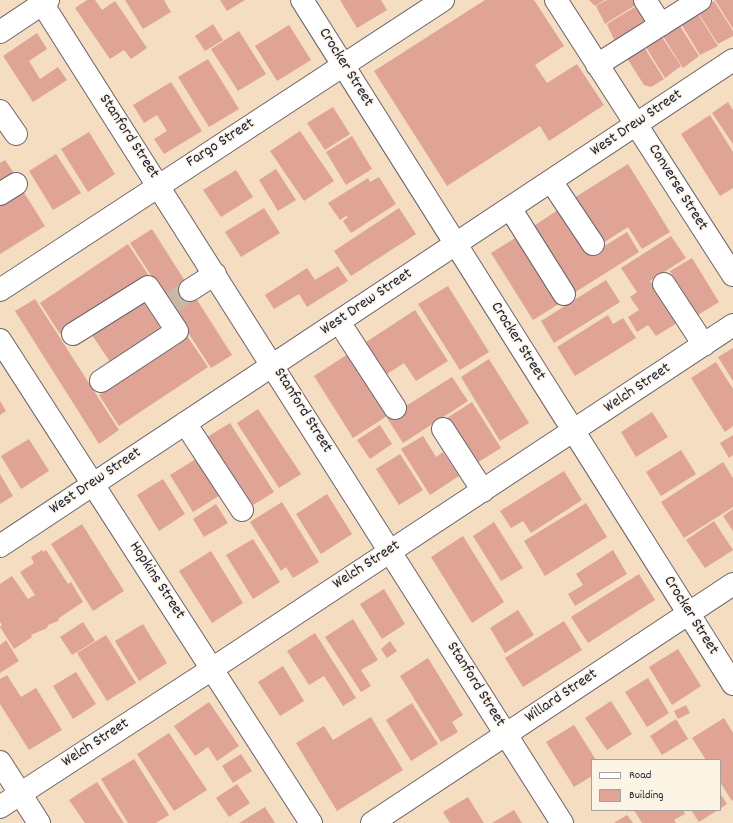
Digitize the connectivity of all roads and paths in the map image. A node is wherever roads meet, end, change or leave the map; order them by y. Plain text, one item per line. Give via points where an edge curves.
1 (302, 0) edge
2 (443, 0) edge
3 (556, 0) edge
4 (645, 0) edge
5 (700, 0) edge
6 (44, 1) edge
7 (661, 25) junction
8 (0, 32) edge
9 (733, 60) edge
10 (343, 65) junction
11 (598, 65) junction
12 (0, 111) edge
13 (636, 123) junction
14 (16, 134) dead end
15 (551, 181) junction
16 (159, 185) junction
17 (510, 208) junction
18 (456, 244) junction
19 (593, 244) dead end
20 (215, 274) junction
21 (733, 275) edge
22 (664, 284) dead end
23 (0, 290) edge
24 (190, 290) tunnel mouth
25 (564, 294) dead end
26 (339, 322) junction
27 (733, 325) edge
28 (74, 334) dead end
29 (0, 340) edge
30 (704, 345) junction
31 (273, 365) junction
32 (101, 381) dead end
33 (395, 408) dead end
34 (185, 423) junction
35 (443, 429) dead end
36 (574, 431) junction
37 (93, 484) junction
38 (483, 491) junction
39 (242, 510) dead end
40 (0, 546) edge
41 (391, 550) junction
42 (733, 584) edge
43 (688, 613) junction
44 (212, 669) junction
45 (733, 684) edge
46 (506, 734) junction
47 (0, 762) edge
48 (20, 794) junction
49 (0, 807) edge
50 (39, 823) edge
51 (312, 823) edge
52 (372, 823) edge
53 (562, 823) edge

1 - 10 street, Crocker Street
2 - 10 street, Fargo Street
3 - 11 street, Converse Street
4 - 7 street
5 - 7 street
6 - 8 street
6 - 16 street, Stanford Street
7 - 11 street
9 - 13 street, West Drew Street
10 - 16 street, Fargo Street
10 - 18 street, Crocker Street
11 - 13 street, Converse Street
12 - 14 street
13 - 15 street, West Drew Street
13 - 21 street, Converse Street
15 - 17 street, West Drew Street
15 - 19 street
16 - 20 street, Stanford Street
16 - 23 street, Fargo Street
17 - 18 street, West Drew Street
17 - 25 street
18 - 26 street, West Drew Street
18 - 36 street, Crocker Street
20 - 24 street
20 - 31 street, Stanford Street
22 - 30 street
26 - 31 street, West Drew Street
26 - 33 street
27 - 30 street, Welch Street
28 - 32 street via 148,287 166,306 177,331
29 - 37 street, Hopkins Street
30 - 36 street, Welch Street
31 - 34 street, West Drew Street
31 - 41 street, Stanford Street
34 - 37 street, West Drew Street
34 - 39 street
35 - 38 street
36 - 38 street, Welch Street
36 - 43 street, Crocker Street
37 - 40 street, West Drew Street
37 - 44 street, Hopkins Street
38 - 41 street, Welch Street
41 - 44 street, Welch Street
41 - 46 street, Stanford Street
42 - 43 street, Willard Street
43 - 45 street, Crocker Street
43 - 46 street, Willard Street
44 - 48 street, Welch Street
44 - 51 street, Hopkins Street
46 - 52 street, Willard Street
46 - 53 street, Stanford Street
47 - 48 street
48 - 49 street, Welch Street
48 - 50 street

